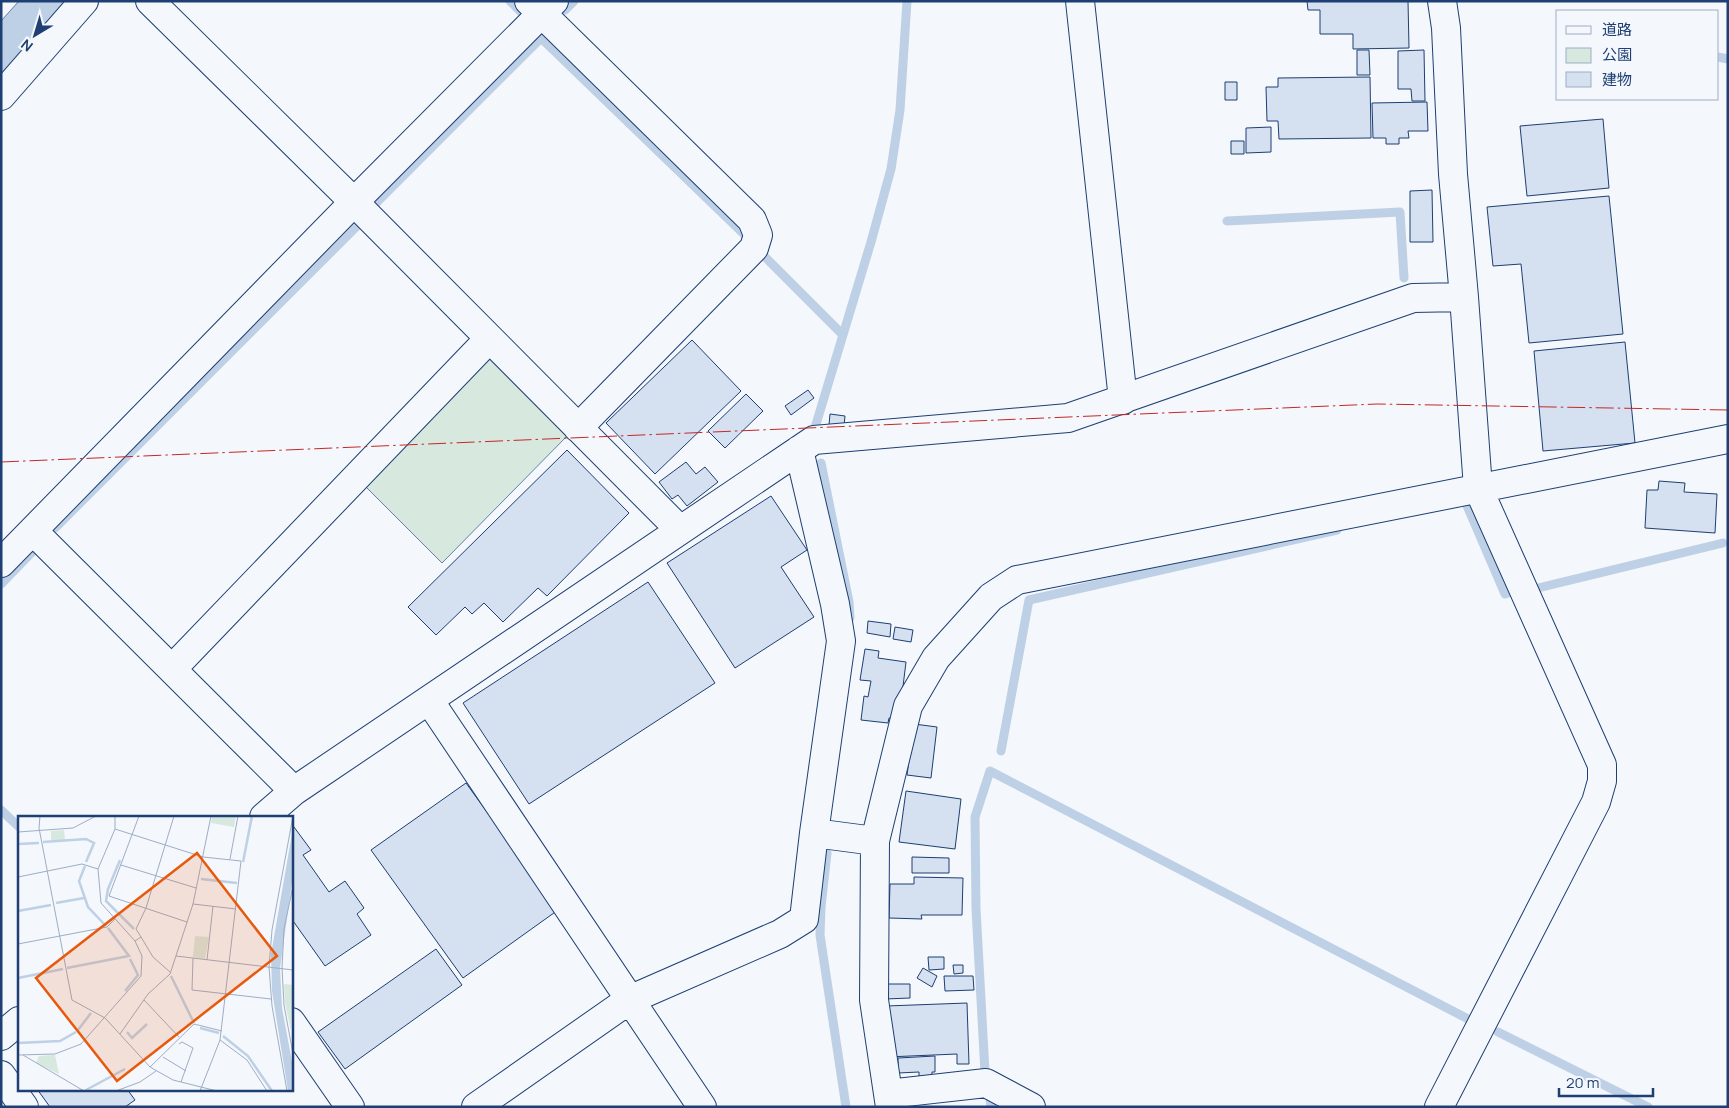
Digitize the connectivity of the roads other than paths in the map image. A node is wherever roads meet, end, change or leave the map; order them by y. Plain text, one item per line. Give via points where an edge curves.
1 (84, 1) edge
2 (150, 1) edge
3 (1080, 1) edge
4 (1442, 1) edge
5 (542, 5) edge
6 (1, 96) edge
7 (354, 202) junction
8 (1464, 297) junction
9 (489, 339) junction
10 (1123, 400) junction
11 (578, 428) junction
12 (1728, 439) edge
13 (799, 450) junction
14 (1478, 488) junction
15 (680, 530) junction
16 (33, 531) junction
17 (1, 563) edge
18 (172, 669) junction
19 (429, 700) junction
20 (294, 791) junction
21 (265, 816) edge
22 (814, 833) junction
23 (874, 841) junction
24 (629, 1000) junction
25 (18, 1022) edge
26 (292, 1023) edge
27 (1, 1036) edge
28 (1, 1075) edge
29 (889, 1100) edge
30 (24, 1107) edge
31 (350, 1107) edge
32 (476, 1107) edge
33 (702, 1107) edge
34 (1031, 1107) edge
35 (1439, 1107) edge

1 - 6 street
2 - 7 street
3 - 10 street
4 - 8 street
5 - 7 street
5 - 11 street via 752,220 758,235 754,248
7 - 9 street
7 - 16 street
8 - 10 street via 1413,298
8 - 14 street
9 - 11 street
9 - 18 street
10 - 13 street via 1068,418 814,440
11 - 15 street
12 - 14 street
13 - 15 street
13 - 22 street via 841,641
14 - 23 street via 1017,580 991,597 936,658 908,706
14 - 35 street via 1602,765 1602,781 1596,802
15 - 19 street
16 - 17 street
16 - 18 street
18 - 20 street
19 - 20 street
19 - 24 street
20 - 21 street
22 - 23 street
22 - 24 street via 804,919 780,934
23 - 29 street via 874,1000
24 - 32 street
24 - 33 street
25 - 27 street
26 - 31 street
28 - 30 street
29 - 34 street via 986,1084

